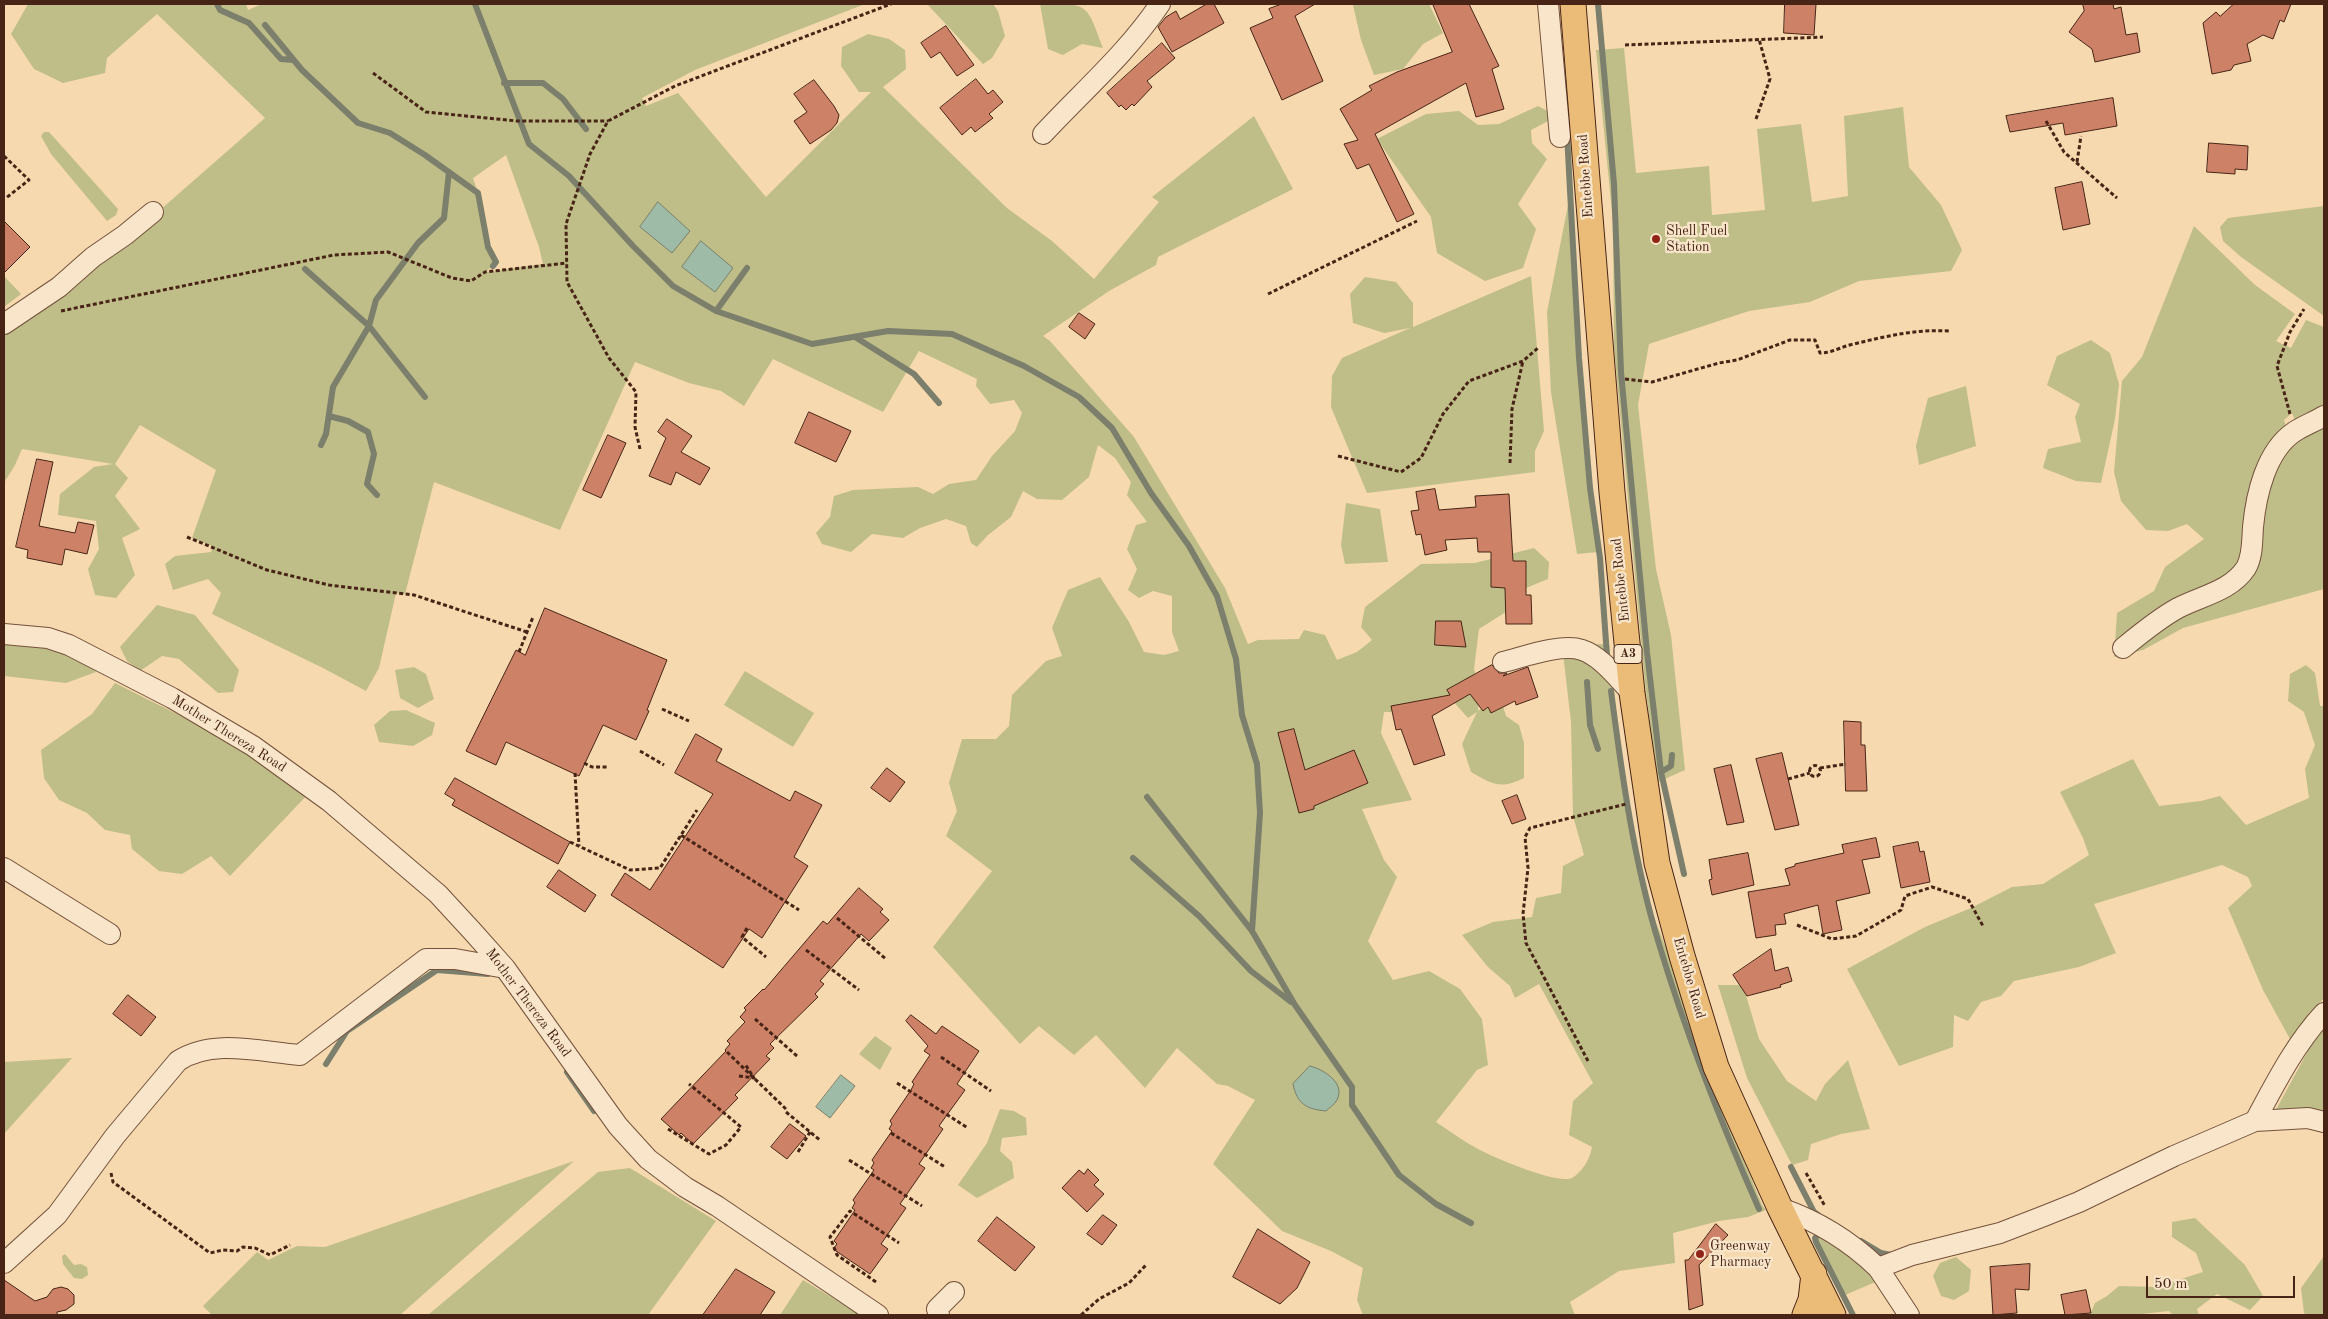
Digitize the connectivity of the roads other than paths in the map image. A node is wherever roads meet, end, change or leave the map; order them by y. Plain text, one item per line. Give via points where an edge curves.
1 (1160, 4) edge
2 (1548, 4) edge
3 (1573, 4) edge
4 (1043, 134) dead end
5 (1560, 137) dead end
6 (153, 212) dead end
7 (4, 324) edge
8 (2324, 416) edge
9 (4, 634) edge
10 (2123, 648) dead end
11 (1503, 662) dead end
12 (1632, 693) junction
13 (4, 868) edge
14 (110, 934) dead end
15 (505, 968) junction
16 (2324, 1013) edge
17 (2255, 1121) junction
18 (2324, 1122) edge
19 (1780, 1208) junction
20 (4, 1263) edge
21 (1878, 1268) junction
22 (1814, 1274) junction
23 (954, 1292) dead end
24 (878, 1315) edge
25 (939, 1315) edge
26 (1805, 1315) edge
27 (1833, 1315) edge
28 (1909, 1315) edge

1 - 4 street via 1107,68
2 - 5 street
3 - 12 main road, Entebbe Road / A3 via 1595,296
6 - 7 street via 59,287
8 - 10 street via 2293,433 2268,463 2256,507 2251,554 2237,578 2222,589 2178,608
9 - 15 street, Mother Thereza Road via 48,638 69,645 172,698 254,746 329,801 438,894
11 - 12 street via 1569,647 1584,650
12 - 19 main road, Entebbe Road / A3 via 1657,863 1682,956 1716,1067
13 - 14 street
15 - 20 street via 455,959 426,959 300,1055 213,1048 190,1053 178,1061 115,1136 57,1216
15 - 24 street, Mother Thereza Road via 618,1126 648,1159
16 - 17 street via 2280,1076
17 - 18 street via 2308,1118
17 - 21 street via 2044,1216 2000,1233 1912,1255
19 - 21 street via 1832,1231 1859,1249
19 - 22 main road, Entebbe Road / A3
21 - 28 street
22 - 26 main road via 1811,1300
22 - 27 main road, A3
23 - 25 street via 937,1309

